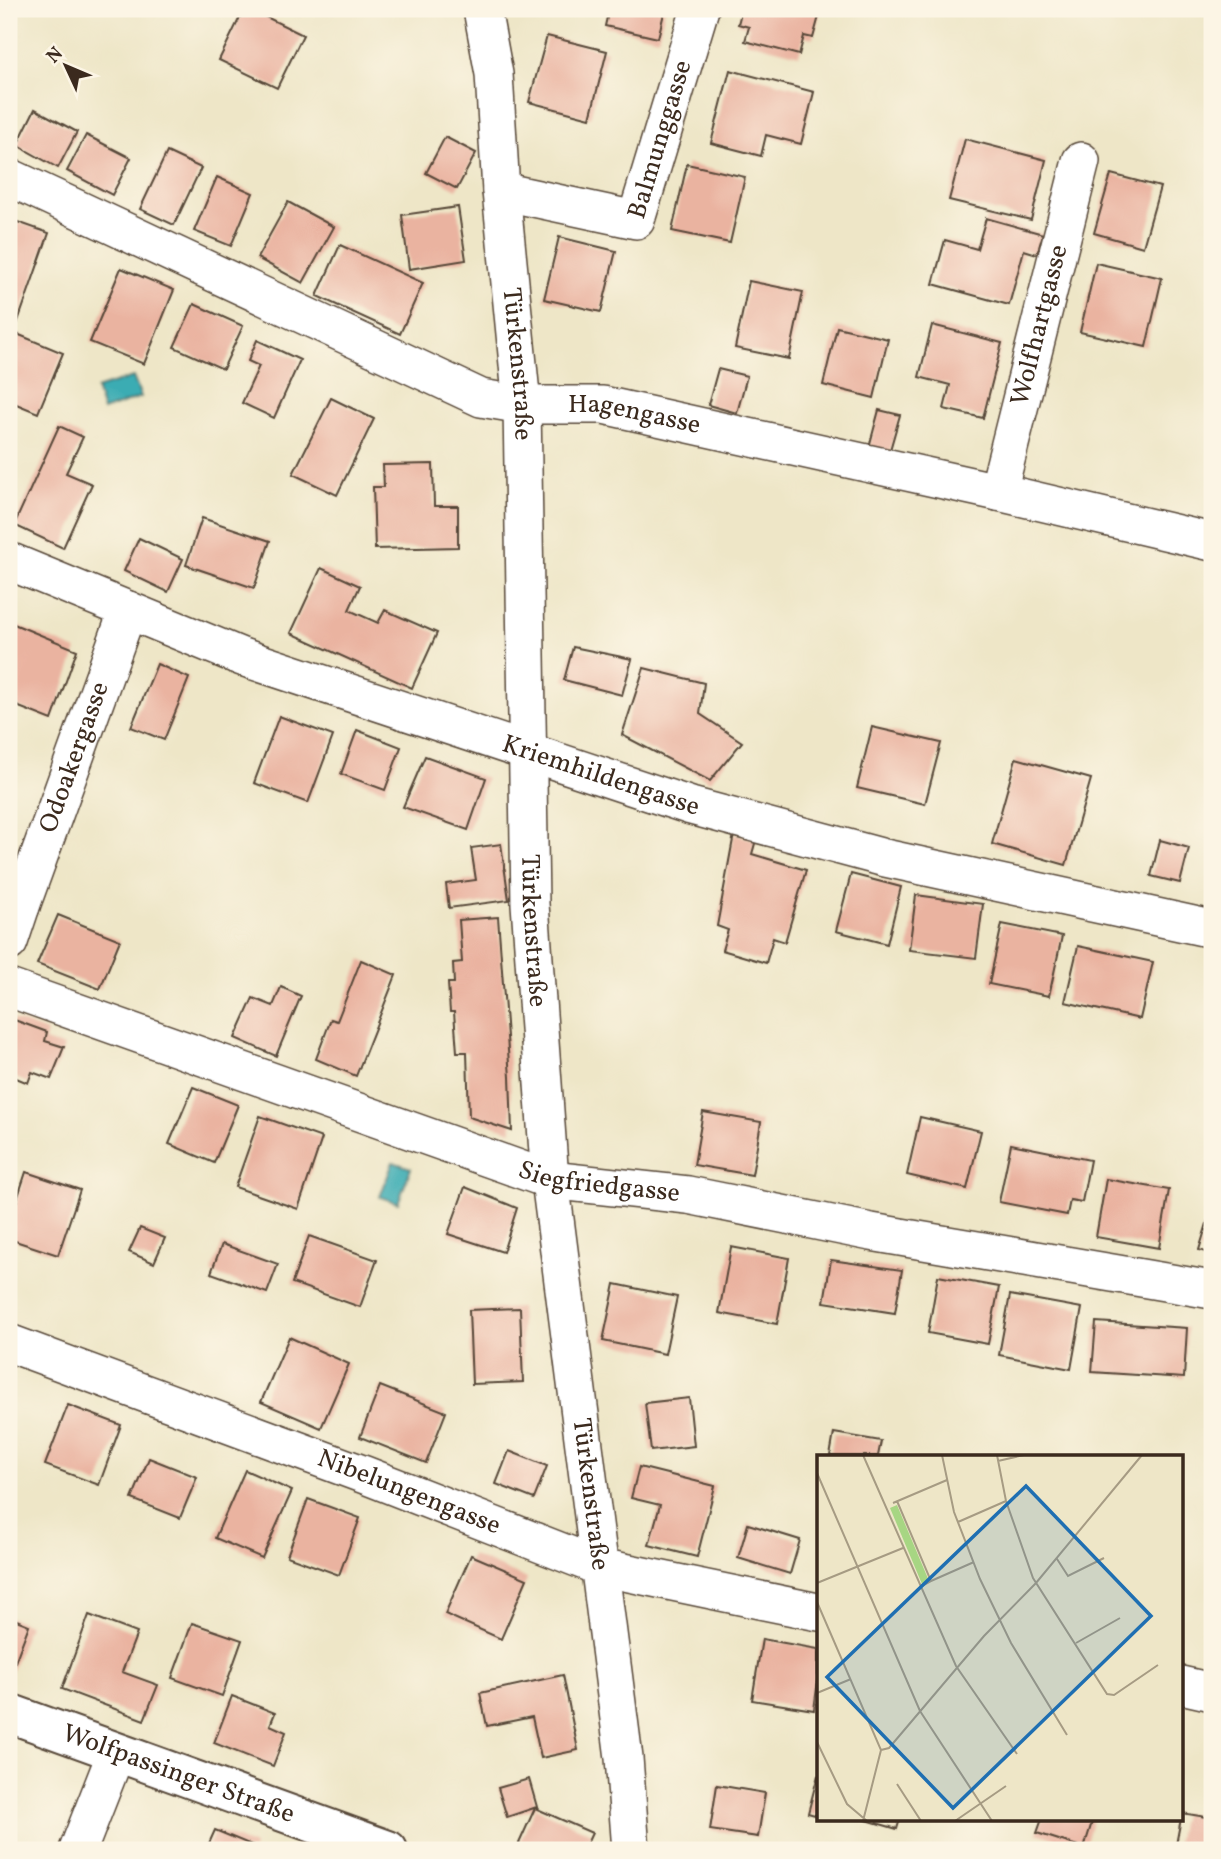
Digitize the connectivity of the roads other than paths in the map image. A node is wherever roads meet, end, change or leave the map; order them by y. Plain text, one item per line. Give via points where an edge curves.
1 (482, 9) edge
2 (700, 9) edge
3 (1082, 161) dead end
4 (9, 177) edge
5 (501, 191) junction
6 (522, 405) junction
7 (998, 492) junction
8 (1212, 542) edge
9 (9, 561) edge
10 (128, 610) junction
11 (528, 751) junction
12 (15, 904) edge
13 (1212, 929) edge
14 (9, 942) edge
15 (9, 988) edge
16 (550, 1180) junction
17 (1212, 1290) edge
18 (9, 1343) edge
19 (600, 1567) junction
20 (817, 1612) edge
21 (1182, 1685) edge
22 (1212, 1692) edge
23 (9, 1713) edge
24 (116, 1753) junction
25 (78, 1850) edge
26 (388, 1850) edge
27 (631, 1850) edge

1 - 5 street, Türkenstraße via 494,74
2 - 5 street, Balmunggasse via 636,220
3 - 7 street, Wolfhartgasse
4 - 6 street, Hagengasse via 481,398
5 - 6 street, Türkenstraße
6 - 7 street, Hagengasse via 603,405
6 - 11 street, Türkenstraße
7 - 8 street, Hagengasse
9 - 10 street, Kriemhildengasse
10 - 11 street, Kriemhildengasse via 242,657
10 - 12 street, Odoakergasse
11 - 13 street, Kriemhildengasse via 691,806 885,858
11 - 16 street, Türkenstraße via 530,904
12 - 14 street, Odoakergasse
15 - 16 street, Siegfriedgasse
16 - 17 street, Siegfriedgasse via 688,1195 871,1232
16 - 19 street, Türkenstraße
18 - 19 street, Nibelungengasse
19 - 20 street, Nibelungengasse
19 - 27 street, Türkenstraße
21 - 22 street
23 - 24 street, Wolfpassinger Straße
24 - 25 street
24 - 26 street, Wolfpassinger Straße

